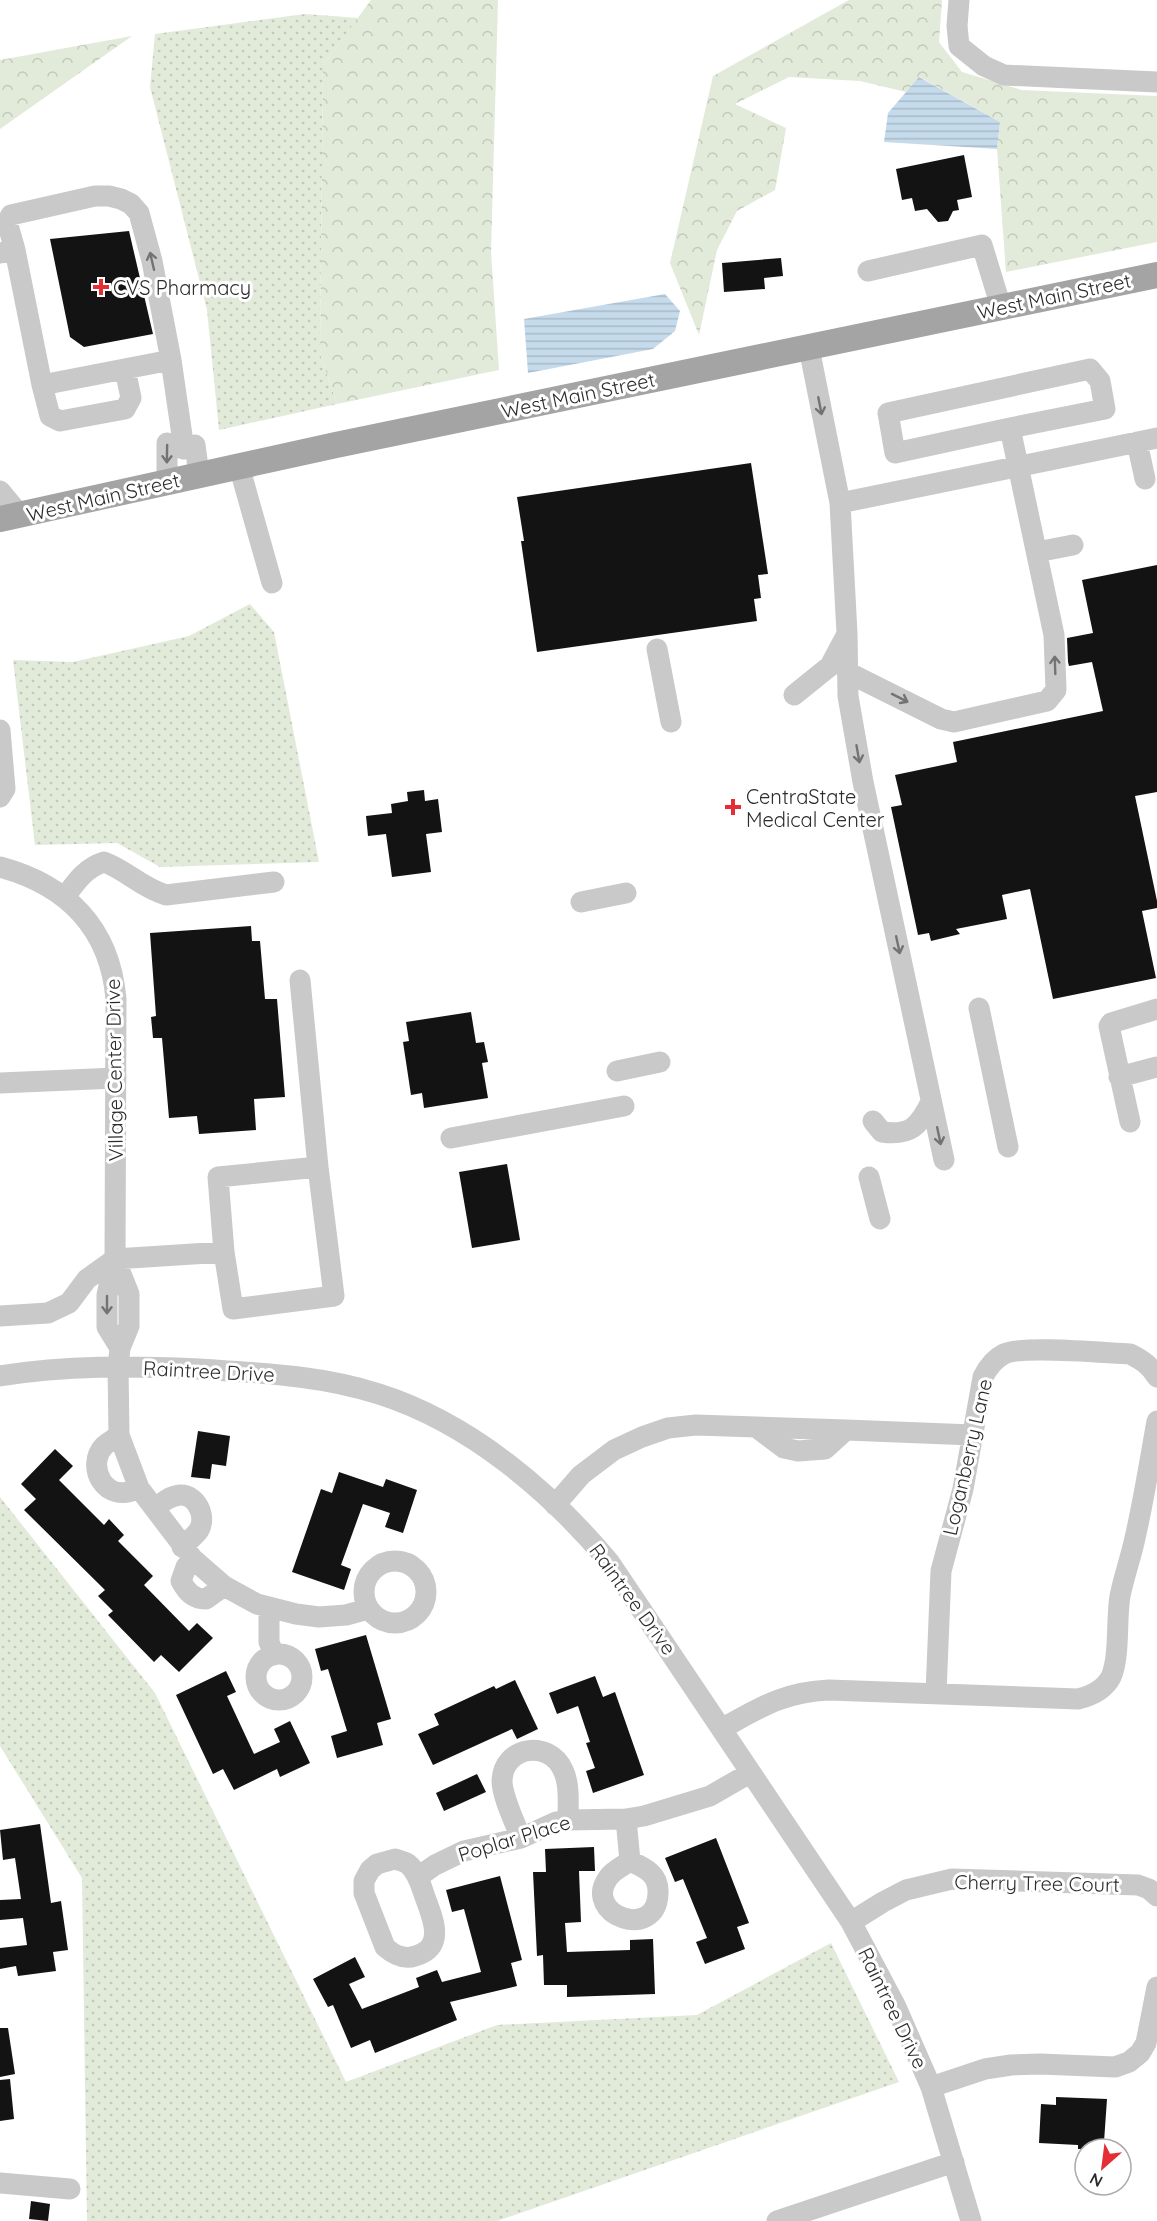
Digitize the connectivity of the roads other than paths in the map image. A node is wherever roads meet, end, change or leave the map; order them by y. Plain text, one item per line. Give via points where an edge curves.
1 (959, 0) edge
2 (1157, 82) edge
3 (8, 252) edge
4 (868, 271) dead end
5 (1157, 275) edge
6 (1001, 307) junction
7 (809, 348) junction
8 (171, 360) junction
9 (125, 369) junction
10 (42, 384) junction
11 (1011, 428) junction
12 (1147, 440) edge
13 (183, 449) junction
14 (1018, 465) junction
15 (239, 466) junction
16 (199, 475) junction
17 (1145, 479) dead end
18 (167, 482) junction
19 (0, 491) edge
20 (840, 503) junction
21 (10, 517) edge
22 (1073, 545) dead end
23 (1037, 552) junction
24 (272, 583) dead end
25 (847, 633) junction
26 (657, 650) dead end
27 (848, 672) junction
28 (794, 696) dead end
29 (671, 722) dead end
30 (0, 730) edge
31 (0, 797) edge
32 (0, 867) edge
33 (274, 882) dead end
34 (626, 893) dead end
35 (65, 897) junction
36 (581, 902) dead end
37 (300, 980) dead end
38 (979, 1008) dead end
39 (1157, 1010) edge
40 (660, 1062) dead end
41 (1157, 1067) edge
42 (617, 1071) dead end
43 (1119, 1077) junction
44 (117, 1078) junction
45 (0, 1083) edge
46 (932, 1102) junction
47 (624, 1106) dead end
48 (873, 1121) dead end
49 (1130, 1122) dead end
50 (451, 1138) dead end
51 (1008, 1147) dead end
52 (944, 1160) dead end
53 (318, 1167) junction
54 (869, 1177) dead end
55 (880, 1219) dead end
56 (224, 1252) junction
57 (115, 1259) junction
58 (0, 1316) edge
59 (119, 1358) junction
60 (0, 1376) edge
61 (1157, 1377) edge
62 (1157, 1420) edge
63 (119, 1435) junction
64 (973, 1435) junction
65 (139, 1488) junction
66 (555, 1505) junction
67 (155, 1509) junction
68 (187, 1553) junction
69 (269, 1608) junction
70 (368, 1609) dead end
71 (274, 1655) dead end
72 (936, 1693) junction
73 (723, 1728) junction
74 (750, 1773) junction
75 (626, 1819) junction
76 (568, 1820) junction
77 (521, 1838) junction
78 (630, 1861) dead end
79 (418, 1877) junction
80 (1157, 1896) edge
81 (851, 1922) junction
82 (1157, 1987) edge
83 (931, 2087) junction
84 (954, 2162) junction
85 (0, 2183) edge
86 (69, 2189) dead end
87 (777, 2221) edge
88 (970, 2221) edge

1 - 2 street via 959,45 984,66 1004,75
8 -> 3 street via 152,261 139,213 131,204 109,195 95,196 10,215
3 - 10 street
4 - 6 street via 982,245
5 - 6 main road, West Main Street
6 - 7 main road, West Main Street
7 - 15 main road, West Main Street
7 -> 20 street
8 - 9 street
8 - 13 street
9 - 10 street
9 - 10 street via 131,398 125,409 60,421 51,416
11 - 11 street via 895,453 888,413 1090,369 1100,381 1105,409
11 - 14 street
12 - 14 street
12 - 17 street
13 - 16 street via 195,445
13 -> 18 street via 167,443
14 - 20 street
14 - 23 street
15 - 16 main road, West Main Street
15 - 24 street
16 - 18 main road, West Main Street
18 - 21 main road, West Main Street
19 - 21 street
20 - 25 street
22 - 23 street
27 -> 23 street via 954,722 1047,701 1056,690 1054,635
25 - 27 street
25 - 28 street via 830,666
26 - 29 street
27 -> 46 street via 848,696 863,782
30 - 31 street via 5,789
32 - 35 street, Village Center Drive via 41,882
33 - 35 street via 166,894 149,890 104,862 91,866
34 - 36 street
35 - 44 street, Village Center Drive via 89,922 111,967 116,999
37 - 53 street
38 - 51 street
39 - 43 street via 1109,1026
40 - 42 street
41 - 43 street
43 - 49 street
44 - 45 street
44 - 57 street, Village Center Drive
46 - 48 street via 910,1131 882,1132
46 -> 52 street
47 - 50 street
53 - 56 street via 218,1177
53 - 56 street via 334,1296 233,1309
54 - 55 street
56 - 57 street
57 - 58 street via 87,1279 69,1303 48,1313
57 - 59 street, Village Center Drive via 129,1294 129,1326
59 - 60 street, Raintree Drive
59 - 63 street, Village Center Drive
59 - 66 street, Raintree Drive via 154,1367 264,1373 323,1381 379,1394 444,1422 480,1444
61 - 64 street, Loganberry Lane via 1142,1359 1130,1354 1005,1353 983,1377
62 - 72 street via 1135,1540 1120,1594 1115,1665 1110,1679 1100,1690 1078,1699
63 - 65 street, Village Center Drive
63 - 65 street via 98,1456 100,1479 118,1494
64 - 66 street via 846,1430 825,1449 798,1451 784,1448 756,1427 668,1428 614,1450 589,1468
64 - 72 street, Loganberry Lane via 941,1571
65 - 67 street, Village Center Drive
66 - 73 street, Raintree Drive via 610,1563
67 - 68 street, Village Center Drive
67 - 68 street via 179,1495 197,1504 202,1523
68 - 69 street via 181,1581 194,1597 206,1599 224,1586
69 - 70 street via 319,1617
69 - 71 street via 269,1642
72 - 73 street via 807,1691 774,1701
73 - 74 street, Raintree Drive
74 - 75 street, Poplar Place via 710,1796
74 - 81 street, Raintree Drive
75 - 76 street, Poplar Place
75 - 78 street
76 - 77 street, Poplar Place
76 - 77 street via 565,1776 554,1757 527,1750 516,1754 507,1763 502,1784
77 - 79 street, Poplar Place via 464,1851
79 - 79 street via 436,1926 434,1938 421,1954 400,1957 381,1940 364,1893 364,1881 370,1870 395,1859 410,1865
80 - 81 street, Cherry Tree Court via 1138,1885 952,1880 906,1890
81 - 83 street, Raintree Drive via 896,2007
82 - 83 street via 1146,2043 1129,2062 1115,2067 1011,2065 985,2069
83 - 84 street, Raintree Drive
84 - 87 street
84 - 88 street, Raintree Drive
85 - 86 street

